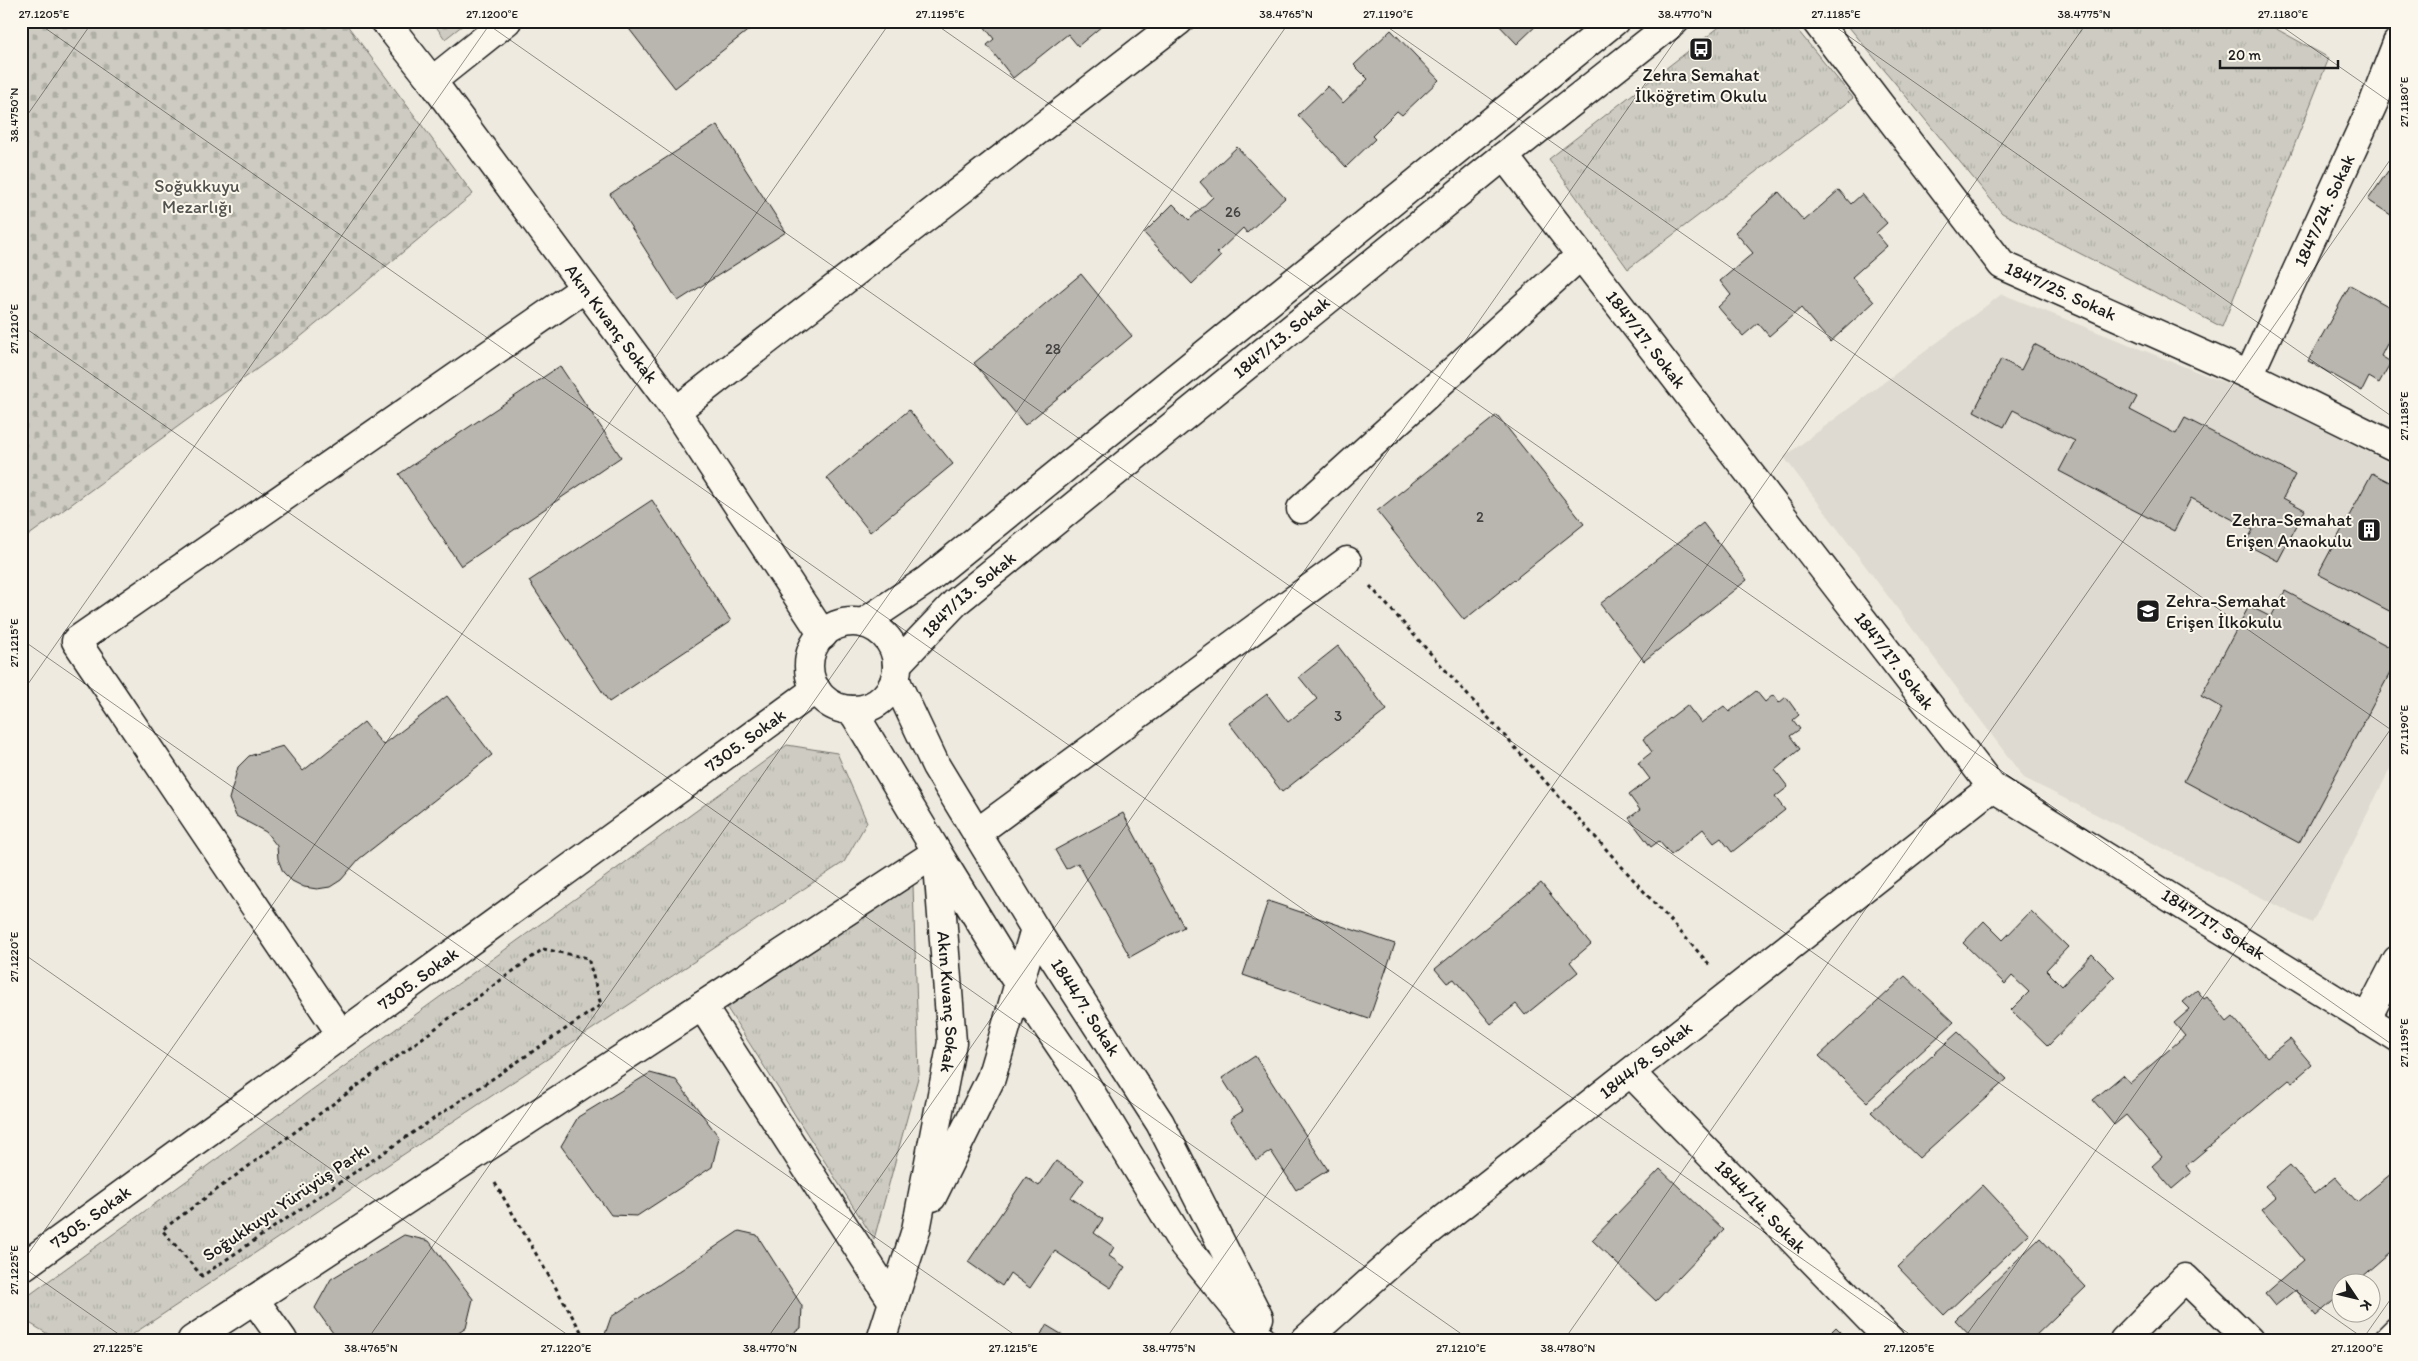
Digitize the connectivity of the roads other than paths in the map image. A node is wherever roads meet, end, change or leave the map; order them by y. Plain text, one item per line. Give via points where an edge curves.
1 (385, 21) edge
2 (507, 21) edge
3 (1179, 21) edge
4 (1615, 21) edge
5 (1675, 21) edge
6 (1816, 21) edge
7 (2397, 43) edge
8 (432, 81) junction
9 (1504, 156) junction
10 (1581, 255) junction
11 (585, 288) junction
12 (2249, 375) junction
13 (676, 411) junction
14 (2397, 448) edge
15 (1301, 509) dead end
16 (1347, 561) road end
17 (863, 623) junction
18 (823, 635) junction
19 (896, 672) junction
20 (816, 689) junction
21 (852, 710) junction
22 (1992, 787) junction
23 (978, 832) junction
24 (937, 852) junction
25 (1035, 929) junction
26 (2397, 960) edge
27 (1019, 985) junction
28 (702, 1006) junction
29 (2366, 1020) junction
30 (342, 1034) junction
31 (2397, 1038) edge
32 (1631, 1073) junction
33 (916, 1230) junction
34 (21, 1268) edge
35 (254, 1299) junction
36 (893, 1302) junction
37 (2397, 1332) edge
38 (192, 1340) edge
39 (282, 1340) edge
40 (881, 1340) edge
41 (1262, 1340) edge
42 (1269, 1340) edge
43 (1305, 1340) edge
44 (1890, 1340) edge
45 (2124, 1340) edge
46 (2250, 1340) edge
47 (2388, 1340) edge

1 - 8 street, Akın Kıvanç Sokak
2 - 8 street
3 - 13 street
4 - 17 street, 1847/13. Sokak via 928,580
5 - 9 street, 1847/13. Sokak
6 - 12 street, 1847/25. Sokak via 2002,266
7 - 12 street, 1847/24. Sokak via 2374,102
8 - 11 street, Akın Kıvanç Sokak
9 - 10 street, 1847/17. Sokak
9 - 19 street, 1847/13. Sokak via 956,602
10 - 15 street
10 - 22 street, 1847/17. Sokak
11 - 13 street, Akın Kıvanç Sokak
11 - 30 street via 76,641
12 - 14 street, 1847/25. Sokak
13 - 18 street, Akın Kıvanç Sokak
16 - 23 street
17 - 18 street via 835,626
17 - 19 street via 887,638 894,650
18 - 20 street via 814,646 810,660 810,675
19 - 21 street via 889,692 879,702
19 - 23 street, 1844/7. Sokak via 936,766
20 - 21 street via 825,700
20 - 30 street, 7305. Sokak
21 - 24 street, Akın Kıvanç Sokak
22 - 29 street, 1847/17. Sokak
22 - 32 street, 1844/8. Sokak
23 - 25 street, 1844/7. Sokak
24 - 27 street
24 - 28 street
24 - 33 street, Akın Kıvanç Sokak via 952,1042
25 - 27 street
25 - 42 street, 1844/7. Sokak via 1160,1123
26 - 29 street
27 - 33 street via 991,1078
27 - 41 street via 1082,1078 1183,1244
28 - 35 street
28 - 36 street
29 - 31 street, 1847/17. Sokak
30 - 34 street, 7305. Sokak
32 - 43 street, 1844/8. Sokak via 1410,1246
32 - 44 street, 1844/14. Sokak
33 - 36 street, Akın Kıvanç Sokak
35 - 38 street
35 - 39 street
36 - 40 street, Akın Kıvanç Sokak
37 - 47 street
45 - 46 street via 2185,1278

